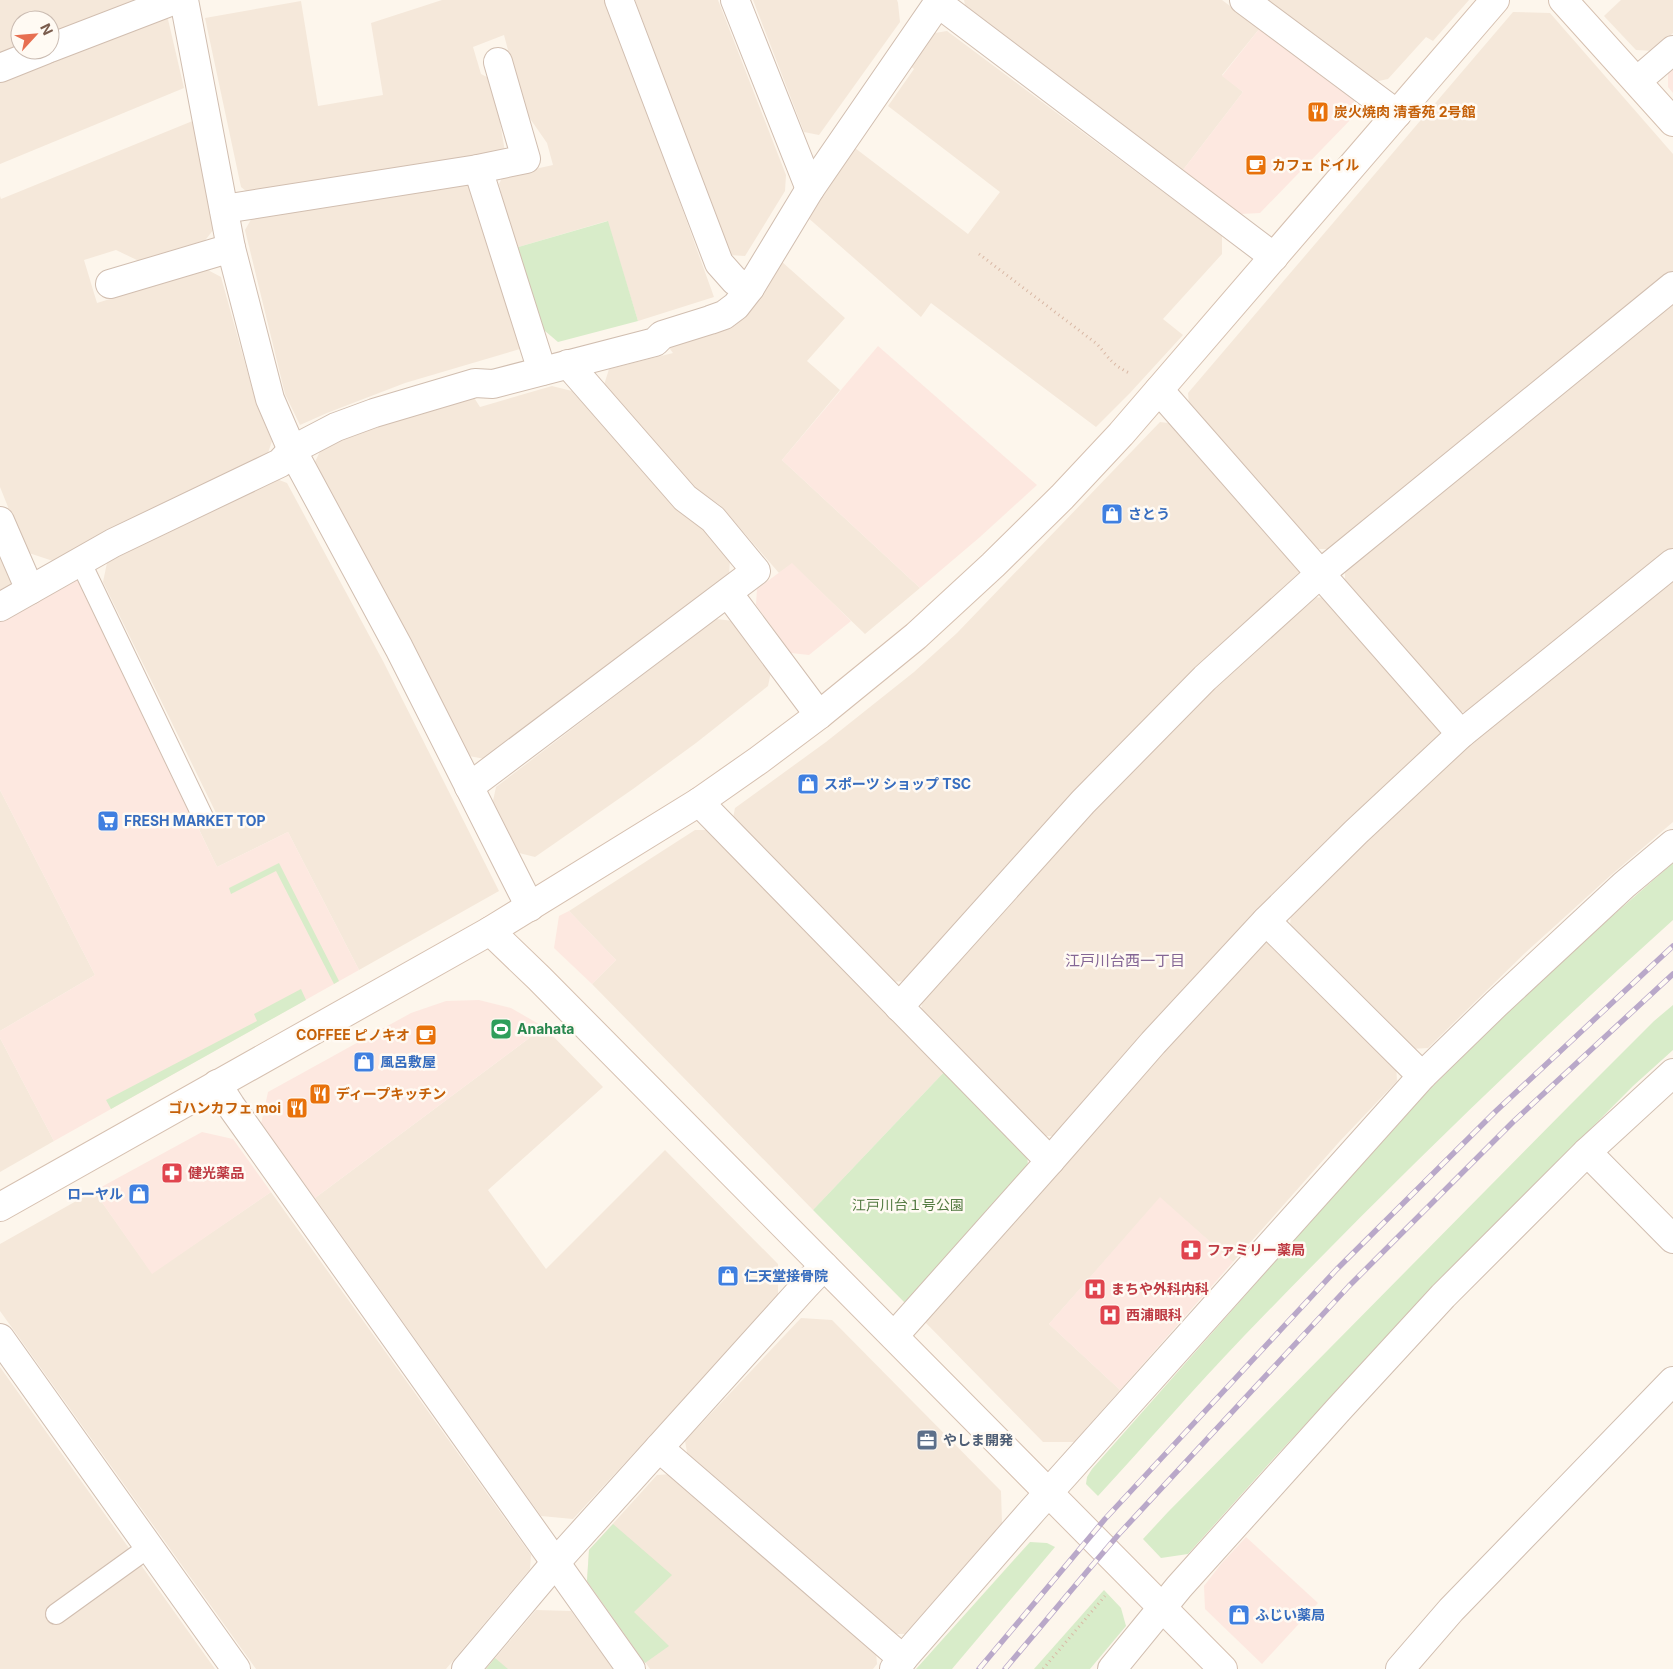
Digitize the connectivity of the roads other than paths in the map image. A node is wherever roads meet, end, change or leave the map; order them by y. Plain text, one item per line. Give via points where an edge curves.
1 (175, 0) edge
2 (184, 0) edge
3 (619, 0) edge
4 (735, 0) edge
5 (1244, 0) edge
6 (1495, 0) edge
7 (1563, 0) edge
8 (929, 6) edge
9 (60, 44) edge
10 (1673, 50) edge
11 (20, 60) edge
12 (498, 62) dead end
13 (0, 68) edge
14 (1637, 81) junction
15 (1397, 114) junction
16 (1673, 122) edge
17 (478, 168) junction
18 (810, 189) junction
19 (224, 209) junction
20 (231, 248) junction
21 (1274, 257) junction
22 (110, 284) dead end
23 (1673, 286) edge
24 (750, 288) junction
25 (555, 367) junction
26 (1158, 392) junction
27 (292, 450) junction
28 (0, 521) edge
29 (81, 563) junction
30 (1673, 563) edge
31 (1321, 573) junction
32 (30, 590) junction
33 (728, 593) junction
34 (0, 607) edge
35 (819, 715) junction
36 (1461, 734) junction
37 (469, 787) junction
38 (699, 802) junction
39 (203, 817) dead end
40 (1673, 844) edge
41 (530, 907) junction
42 (1266, 921) junction
43 (490, 931) junction
44 (899, 1007) junction
45 (1673, 1072) edge
46 (1422, 1076) junction
47 (217, 1084) junction
48 (1587, 1152) junction
49 (1050, 1161) junction
50 (0, 1207) edge
51 (1673, 1239) edge
52 (824, 1266) junction
53 (894, 1336) junction
54 (0, 1338) edge
55 (1673, 1381) edge
56 (659, 1448) junction
57 (1049, 1493) junction
58 (149, 1547) junction
59 (556, 1562) junction
60 (1162, 1608) junction
61 (56, 1614) dead end
62 (899, 1664) edge
63 (236, 1669) edge
64 (466, 1669) edge
65 (631, 1669) edge
66 (1112, 1669) edge
67 (1223, 1669) edge
68 (1400, 1669) edge

1 - 9 street
2 - 19 street
3 - 24 street via 719,263 735,281
4 - 18 street
5 - 15 street
6 - 15 street
7 - 14 street
8 - 18 street
8 - 21 street
10 - 14 street
11 - 13 street
12 - 17 street via 526,159
14 - 16 street
15 - 21 street
17 - 19 street
17 - 25 street
18 - 24 street
19 - 20 street
20 - 22 street
20 - 27 street via 270,399
21 - 26 street
23 - 31 street
24 - 25 street via 724,315 662,335 655,342
25 - 27 street via 493,384 475,383 374,413
25 - 33 street via 685,498 713,519 756,571
26 - 31 street
26 - 35 street via 1062,497 993,565 916,636
27 - 29 street via 280,463 113,543
27 - 37 street via 399,648
28 - 32 street
29 - 32 street
29 - 39 lane
30 - 36 street
31 - 36 street
31 - 44 street via 1205,678 1083,802
32 - 34 street
33 - 35 street
33 - 37 street
35 - 38 street
36 - 42 street
37 - 41 street
38 - 41 street
38 - 44 street
40 - 46 street via 1624,885
41 - 43 street
42 - 46 street
42 - 49 street
43 - 47 street
43 - 52 street
44 - 49 street
45 - 48 street
46 - 57 street
47 - 50 street
47 - 59 street
48 - 51 street
48 - 60 street via 1443,1296
49 - 53 street
52 - 53 street
52 - 56 street
53 - 57 street
54 - 58 street
55 - 68 street via 1452,1610
56 - 59 street
56 - 62 street
57 - 60 street
57 - 62 street
58 - 61 lane
58 - 63 street
59 - 64 street
59 - 65 street
60 - 66 street
60 - 67 street

